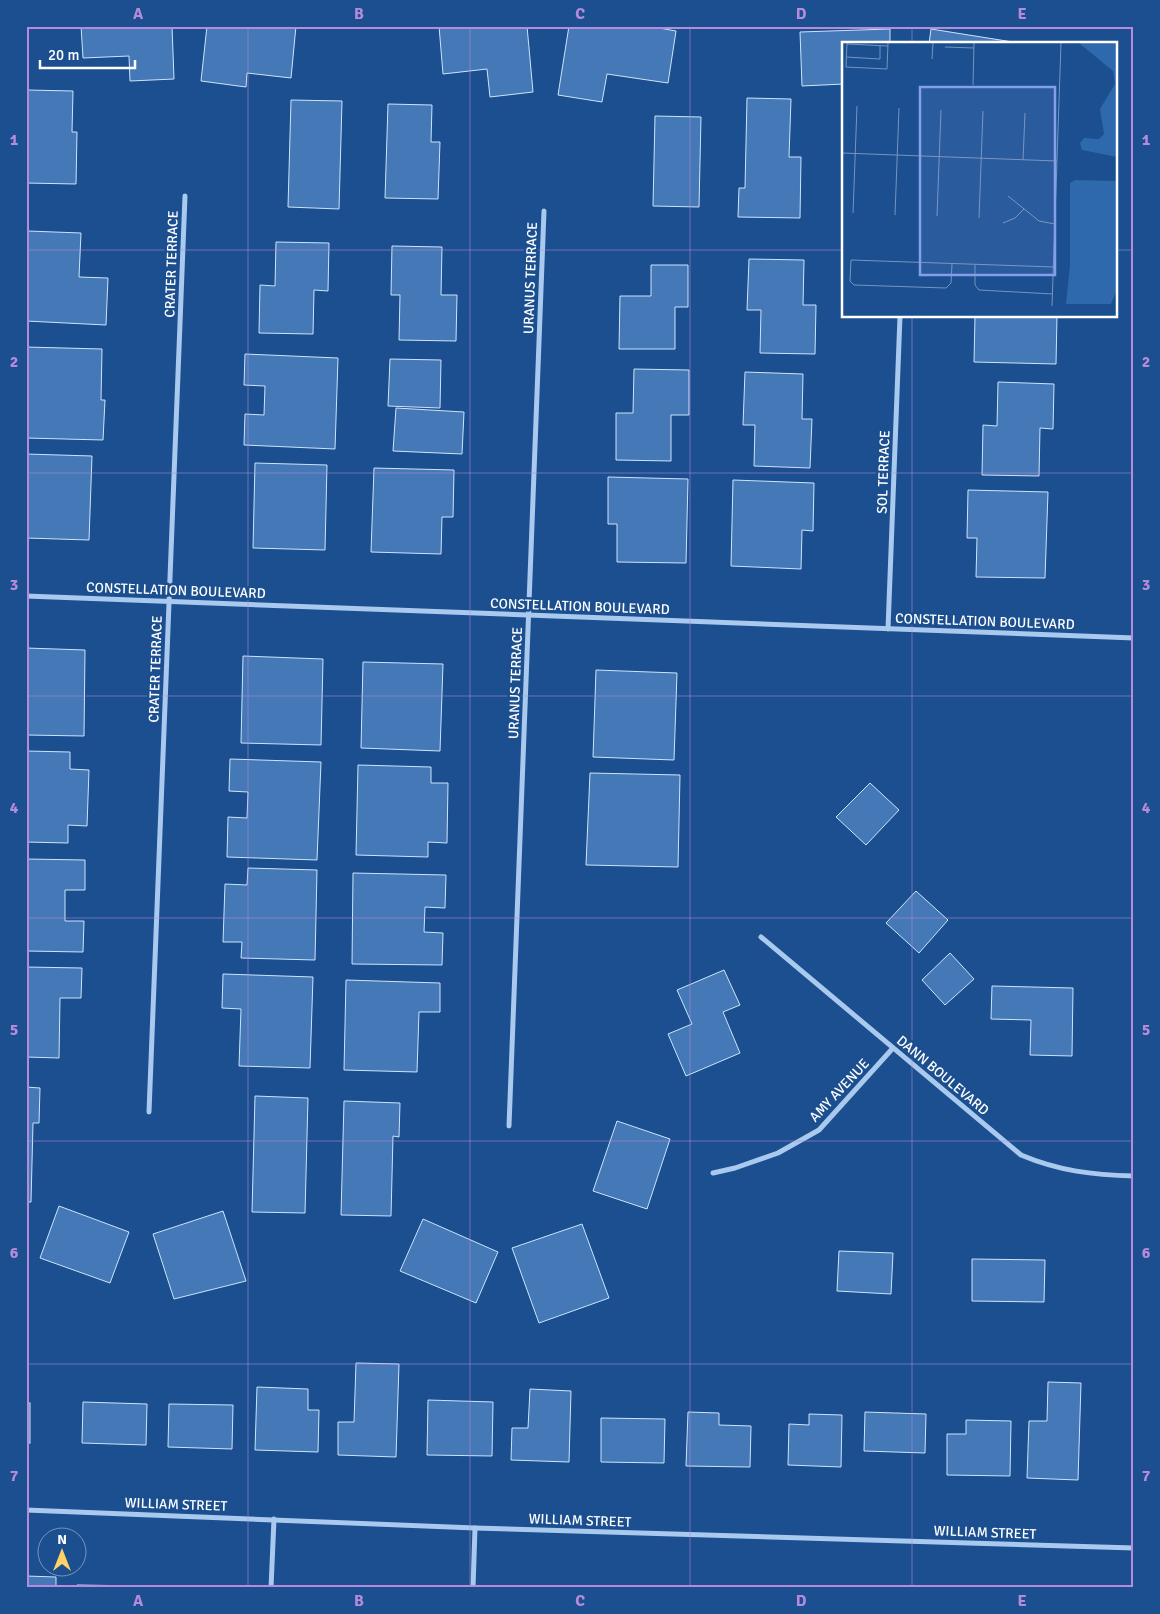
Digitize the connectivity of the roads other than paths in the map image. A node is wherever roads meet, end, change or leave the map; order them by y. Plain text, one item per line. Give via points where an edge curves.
1 (184, 196) dead end
2 (544, 211) dead end
3 (900, 318) edge
4 (26, 596) edge
5 (169, 601) junction
6 (529, 615) junction
7 (888, 629) junction
8 (1134, 638) edge
9 (761, 937) dead end
10 (893, 1048) junction
11 (149, 1112) dead end
12 (509, 1126) dead end
13 (713, 1173) dead end
14 (1134, 1176) edge
15 (26, 1510) edge
16 (274, 1519) junction
17 (475, 1528) junction
18 (1134, 1548) edge
19 (271, 1588) edge
20 (473, 1588) edge

1 - 5 street, CRATER TERRACE
2 - 6 street, URANUS TERRACE
3 - 7 street, SOL TERRACE
4 - 5 street, CONSTELLATION BOULEVARD
5 - 6 street, CONSTELLATION BOULEVARD
5 - 11 street, CRATER TERRACE
6 - 7 street, CONSTELLATION BOULEVARD
6 - 12 street, URANUS TERRACE
7 - 8 street, CONSTELLATION BOULEVARD
9 - 10 street, DANN BOULEVARD
10 - 13 street, AMY AVENUE via 819,1130 778,1153
10 - 14 street, DANN BOULEVARD via 1021,1155 1043,1164 1090,1175
15 - 16 street, WILLIAM STREET
16 - 17 street, WILLIAM STREET
16 - 19 street
17 - 18 street, WILLIAM STREET
17 - 20 street

